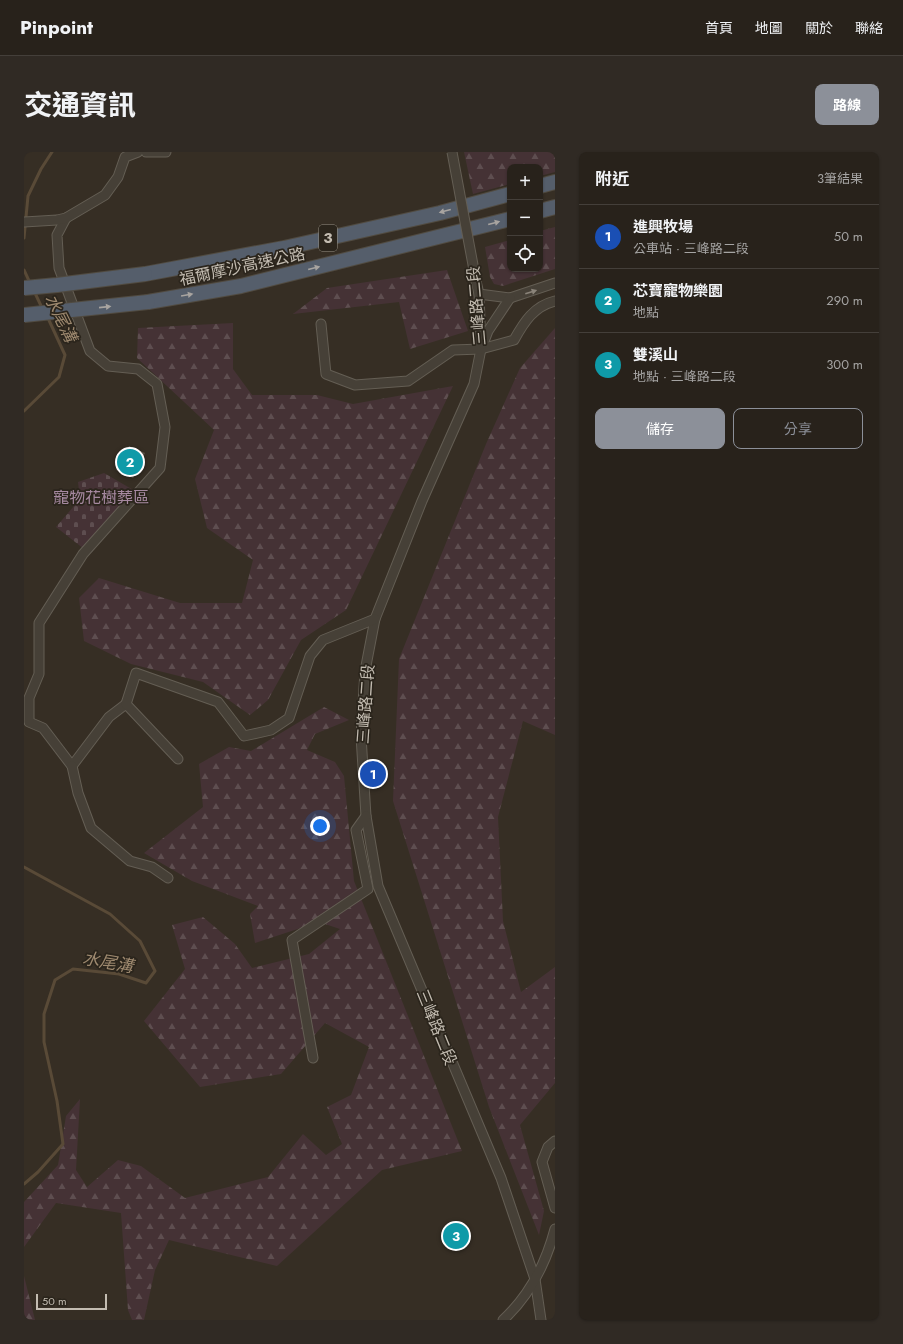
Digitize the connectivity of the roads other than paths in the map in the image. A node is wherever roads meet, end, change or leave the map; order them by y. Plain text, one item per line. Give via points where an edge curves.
1 (138, 152) edge
2 (146, 152) edge
3 (166, 152) edge
4 (452, 152) edge
5 (555, 182) edge
6 (543, 185) edge
7 (507, 195) edge
8 (555, 207) edge
9 (543, 210) edge
10 (62, 219) junction
11 (507, 220) edge
12 (24, 222) edge
13 (555, 283) edge
14 (24, 288) edge
15 (479, 294) junction
16 (510, 298) junction
17 (555, 301) edge
18 (24, 315) edge
19 (321, 324) dead end
20 (481, 349) junction
21 (375, 619) junction
22 (126, 704) junction
23 (178, 759) dead end
24 (72, 766) junction
25 (366, 816) junction
26 (168, 878) dead end
27 (313, 1058) dead end
28 (555, 1141) edge
29 (555, 1208) edge
30 (555, 1229) edge
31 (535, 1279) junction
32 (503, 1320) edge
33 (542, 1320) edge

1 - 10 street via 125,157 118,177 105,195
2 - 3 street
4 - 15 street, 三峰路二段, bridge
5 - 6 highway
7 -> 14 highway, 福爾摩沙高速公路 / 3, bridge via 440,213 284,248 145,274
8 - 9 highway
10 - 12 street
10 - 24 street via 57,235 59,268 90,351 108,366 138,369 157,384 165,427 160,468 83,554 39,623 39,674 30,698 29,722 43,728
18 -> 11 highway, 福爾摩沙高速公路 / 3, bridge via 148,302 241,286
16 -> 13 street
15 - 16 street
15 - 20 street, 三峰路二段
16 - 20 street via 488,331
17 - 20 street via 546,303 532,312 514,340
19 - 20 street via 326,374 355,385 408,381 453,350
20 - 21 street, 三峰路二段 via 474,384 422,501
21 - 22 street via 323,640 310,656 289,718 272,730 244,736 218,702 136,673
21 - 25 street, 三峰路二段 via 366,671 361,736
22 - 23 street
22 - 24 street via 109,717
24 - 26 street via 78,793 91,828 130,861 152,866
25 - 27 street via 356,830 368,889 292,940
25 - 31 street, 三峰路二段 via 378,886 500,1178
28 - 29 street via 548,1147 542,1162
30 - 31 street via 549,1252
31 - 32 street via 521,1302
31 - 33 street, 三峰路二段

